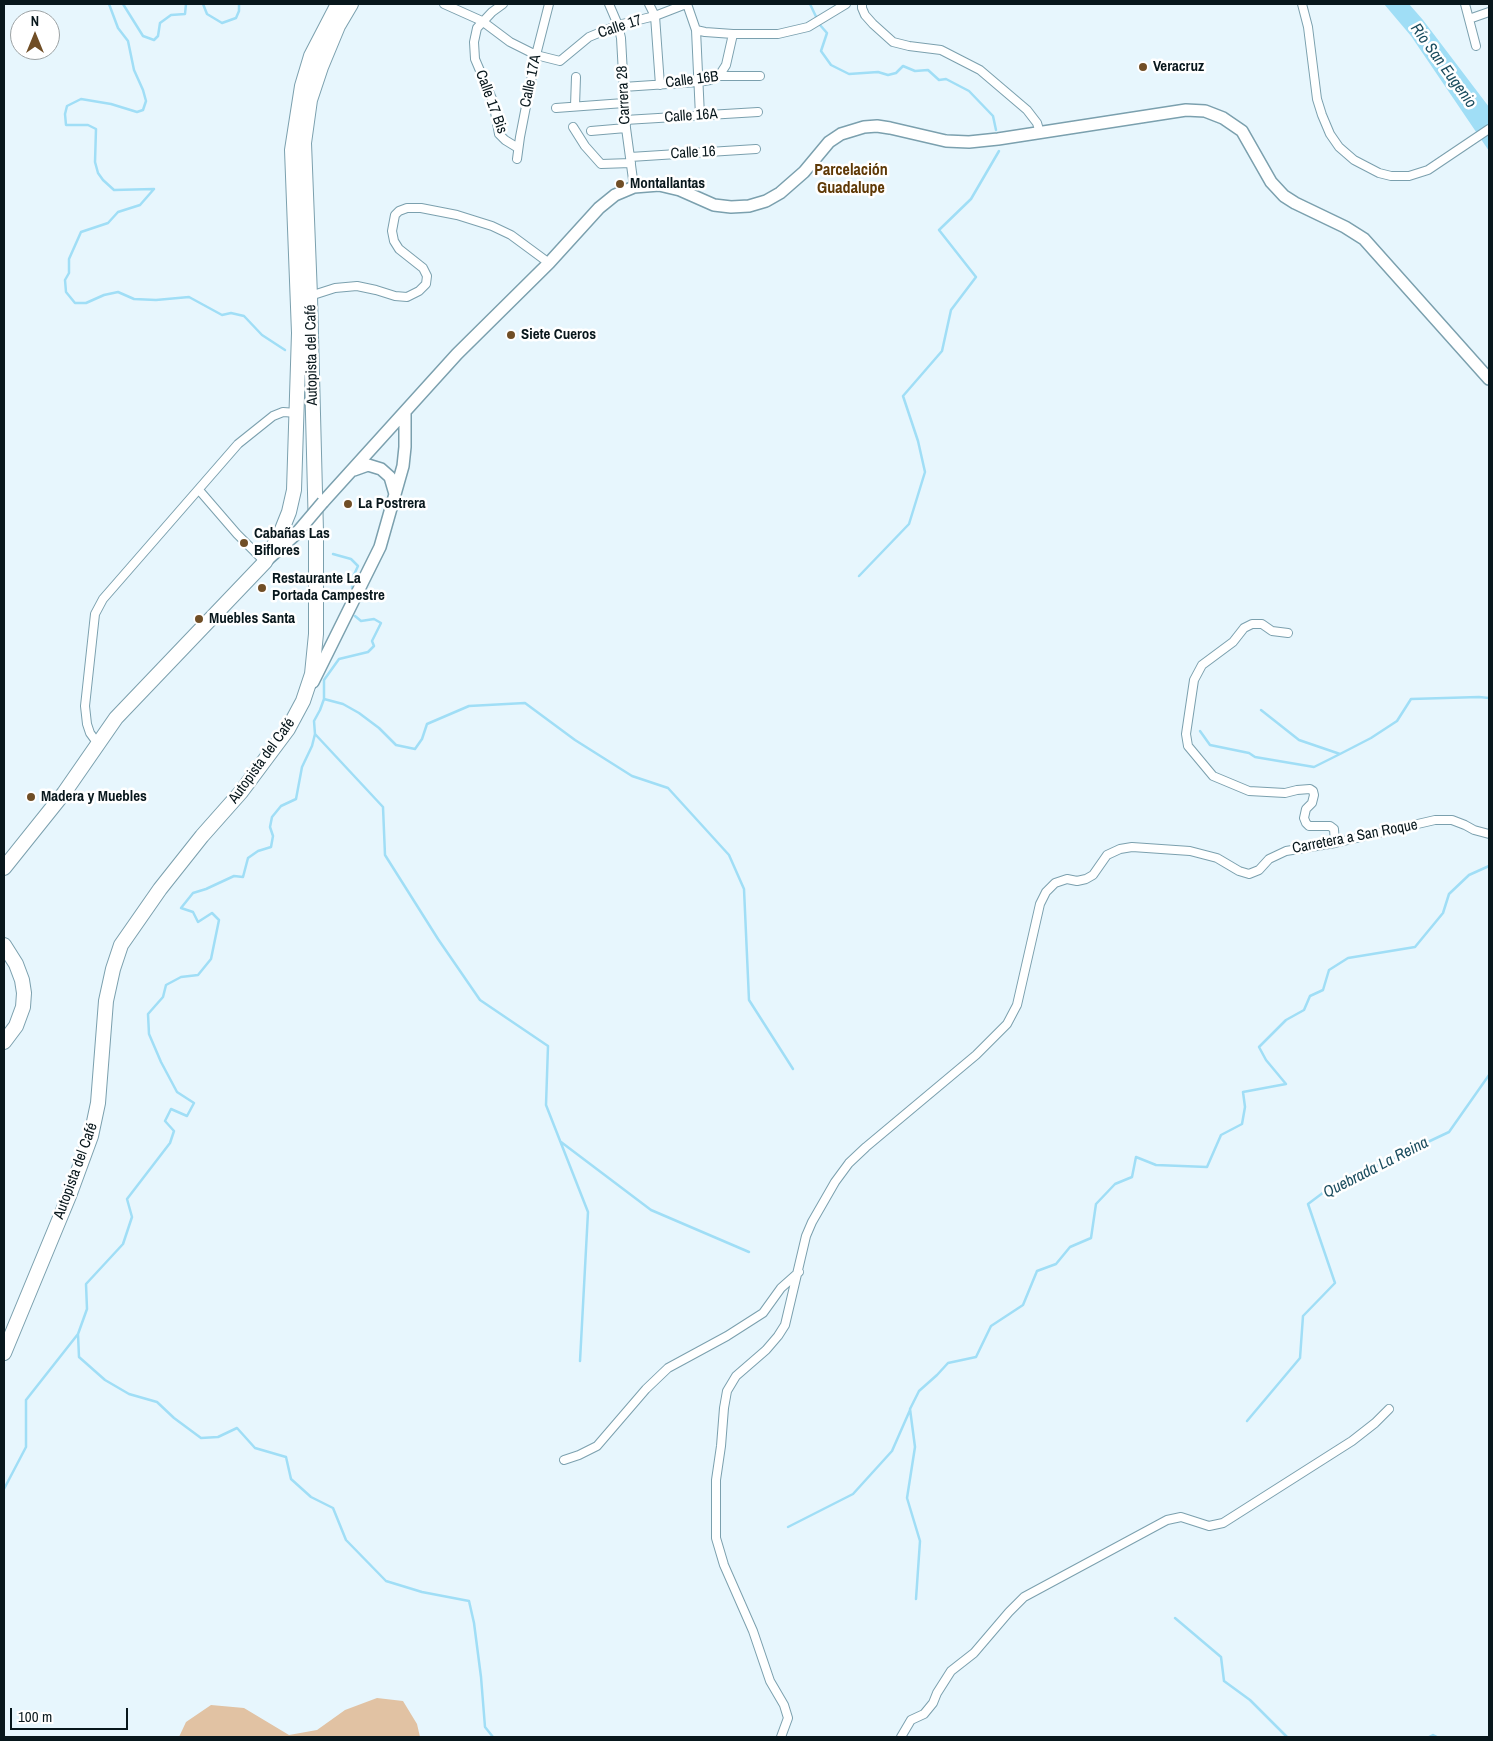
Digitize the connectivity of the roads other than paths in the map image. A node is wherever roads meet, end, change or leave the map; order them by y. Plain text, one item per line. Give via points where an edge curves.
1 (338, 4) edge
2 (351, 4) edge
3 (444, 4) edge
4 (503, 4) edge
5 (549, 4) edge
6 (609, 4) edge
7 (649, 4) edge
8 (686, 4) edge
9 (846, 4) edge
10 (862, 4) edge
11 (1302, 4) edge
12 (1465, 4) edge
13 (491, 8) edge
14 (1489, 12) edge
15 (655, 16) junction
16 (1469, 19) junction
17 (482, 21) junction
18 (618, 24) junction
19 (696, 30) junction
20 (733, 34) junction
21 (1476, 46) dead end
22 (536, 55) junction
23 (719, 76) junction
24 (760, 76) dead end
25 (576, 77) dead end
26 (698, 82) junction
27 (660, 85) junction
28 (623, 87) junction
29 (624, 103) junction
30 (575, 106) junction
31 (556, 108) dead end
32 (758, 112) dead end
33 (700, 116) junction
34 (625, 124) junction
35 (573, 127) dead end
36 (1489, 128) edge
37 (591, 131) dead end
38 (1040, 133) junction
39 (518, 148) junction
40 (756, 149) dead end
41 (517, 159) dead end
42 (630, 160) junction
43 (634, 187) junction
44 (548, 263) junction
45 (310, 296) junction
46 (1489, 380) edge
47 (297, 413) junction
48 (405, 413) junction
49 (352, 471) junction
50 (199, 490) junction
51 (396, 496) junction
52 (265, 562) junction
53 (1288, 633) dead end
54 (303, 701) junction
55 (98, 744) junction
56 (1489, 834) edge
57 (1335, 843) junction
58 (4, 868) edge
59 (4, 945) edge
60 (4, 1042) edge
61 (799, 1272) junction
62 (4, 1353) edge
63 (1389, 1409) dead end
64 (564, 1460) dead end
65 (781, 1737) edge
66 (901, 1737) edge

1 - 47 highway, Autopista del Café via 311,56 300,95 292,150 299,333
2 - 45 highway, Autopista del Café via 338,26 310,100 304,143
3 - 17 street
4 - 13 street
5 - 22 street, Calle 17A
6 - 18 street, Carrera 28
7 - 15 street
8 - 15 street, Calle 17
8 - 19 street
9 - 20 street via 808,27 778,34
10 - 38 street via 865,15 893,42 942,50 980,70 1027,110
11 - 36 street via 1317,99 1324,122 1339,147 1367,168 1391,176 1409,176 1428,170
12 - 16 street
13 - 17 street
14 - 16 street
15 - 18 street, Calle 17
15 - 27 street
16 - 21 street
17 - 22 street via 510,42
17 - 39 street, Calle 17 Bis via 474,42 475,60 493,101 499,134
18 - 22 street, Calle 17 via 590,37 560,61
18 - 28 street, Carrera 28
19 - 20 street
19 - 26 street
20 - 23 street via 726,64
22 - 39 street, Calle 17A
23 - 24 street, Calle 16B
23 - 26 street, Calle 16B
25 - 30 street
26 - 27 street, Calle 16B
26 - 33 street
27 - 28 street, Calle 16B
28 - 29 street, Carrera 28
29 - 30 street
29 - 34 street, Carrera 28
30 - 31 street
32 - 33 street, Calle 16A
33 - 34 street, Calle 16A
34 - 37 street, Calle 16A
34 - 42 street, Carrera 28
35 - 42 street, Calle 16 via 601,164
38 - 43 main road via 959,142 878,126 852,129 829,142 804,172 780,193 749,206 714,205 659,185
38 - 46 main road via 1186,110 1205,111 1224,118 1242,131 1271,182 1284,196 1364,239
39 - 41 street, Calle 17A
40 - 42 street, Calle 16
42 - 43 street, Carrera 28
43 - 44 main road via 615,195 599,208
44 - 45 street via 492,226 457,214 407,208 395,215 392,232 399,248 423,268 427,276 426,284 419,291 407,297 357,286 335,288
44 - 48 main road via 457,354
45 - 54 highway, Autopista del Café via 316,634 312,674
47 - 50 street via 279,413 263,422 227,455
47 - 52 highway, Autopista del Café via 294,490 286,518
48 - 49 main road
48 - 51 main road via 403,466
49 - 51 main road via 368,465 381,469 390,477
49 - 52 main road, bridge via 296,535
50 - 52 street
50 - 55 street via 109,590 95,614 85,706 90,733
51 - 54 main road via 380,547
52 - 55 highway, Autopista del Café via 122,711
53 - 57 street via 1252,624 1202,666 1194,680 1186,734 1188,746 1213,776 1249,792 1285,793 1310,789 1314,795 1306,809 1306,823 1309,826 1330,826 1334,829
54 - 62 highway, Autopista del Café via 261,767 160,888 121,945 106,1001 98,1103 91,1136
55 - 58 highway, Autopista del Café via 64,794
56 - 57 street, Carretera a San Roque via 1452,820 1435,820
57 - 61 street, Carretera a San Roque via 1286,851 1248,874 1217,858 1190,851 1120,848 1107,855 1093,875 1086,879 1055,883 1040,904 1017,1005 1007,1024 976,1056 849,1163 812,1222
59 - 60 highway via 16,964 24,993 16,1026
61 - 64 street via 781,1288 763,1313 668,1368 597,1446
61 - 65 street via 785,1325 766,1350 736,1376 727,1391 715,1496 716,1538 724,1565 788,1718
63 - 66 street via 1352,1441 1223,1523 1210,1526 1182,1517 1167,1520 1024,1597 974,1653 951,1671 933,1703 924,1714 911,1720

